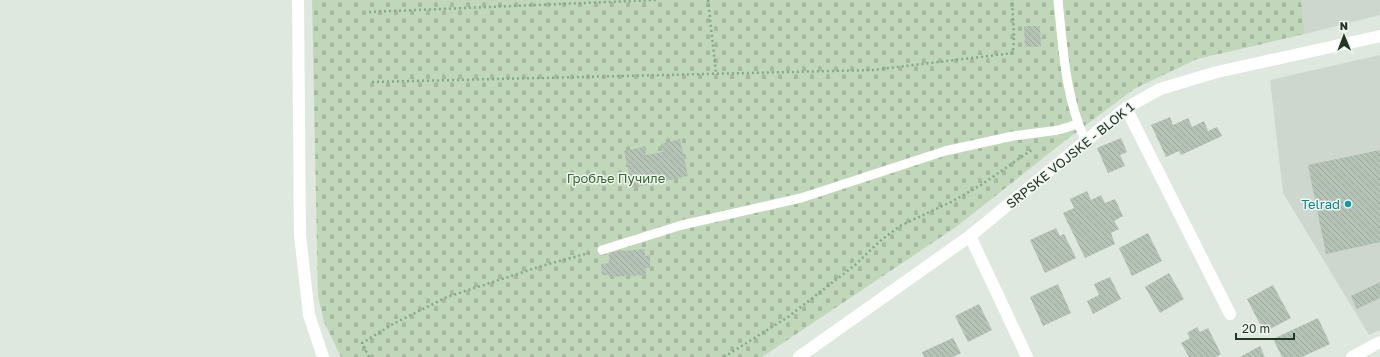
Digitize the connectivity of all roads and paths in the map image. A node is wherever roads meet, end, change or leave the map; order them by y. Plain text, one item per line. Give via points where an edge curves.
1 (298, 0) edge
2 (656, 0) edge
3 (708, 0) edge
4 (1012, 0) edge
5 (1058, 0) edge
6 (369, 12) dead end
7 (1380, 36) edge
8 (716, 73) junction
9 (372, 82) dead end
10 (1126, 108) junction
11 (1078, 124) junction
12 (1085, 140) junction
13 (1034, 148) dead end
14 (970, 236) junction
15 (602, 250) joint
16 (1230, 314) dead end
17 (1380, 342) edge
18 (323, 357) edge
19 (369, 357) edge
20 (724, 357) edge
21 (799, 357) edge
22 (1027, 357) edge
23 (1352, 357) edge

1 - 18 street via 300,235 309,315
2 - 6 path
3 - 8 path
4 - 8 path via 1013,53 873,70
5 - 11 lane via 1067,83
7 - 10 street, SRPSKE VOJSKE - BLOK 1 via 1210,74 1160,89
8 - 9 path
10 - 12 street, SRPSKE VOJSKE - BLOK 1
10 - 16 street
11 - 12 lane
11 - 15 lane via 1059,130 1006,137 944,151 801,198 682,225
12 - 14 street, SRPSKE VOJSKE - BLOK 1
13 - 20 path via 981,185 900,226 788,317
14 - 21 street, SRPSKE VOJSKE - BLOK 1
14 - 22 street
15 - 19 path via 545,265 447,297 362,343
17 - 23 street

